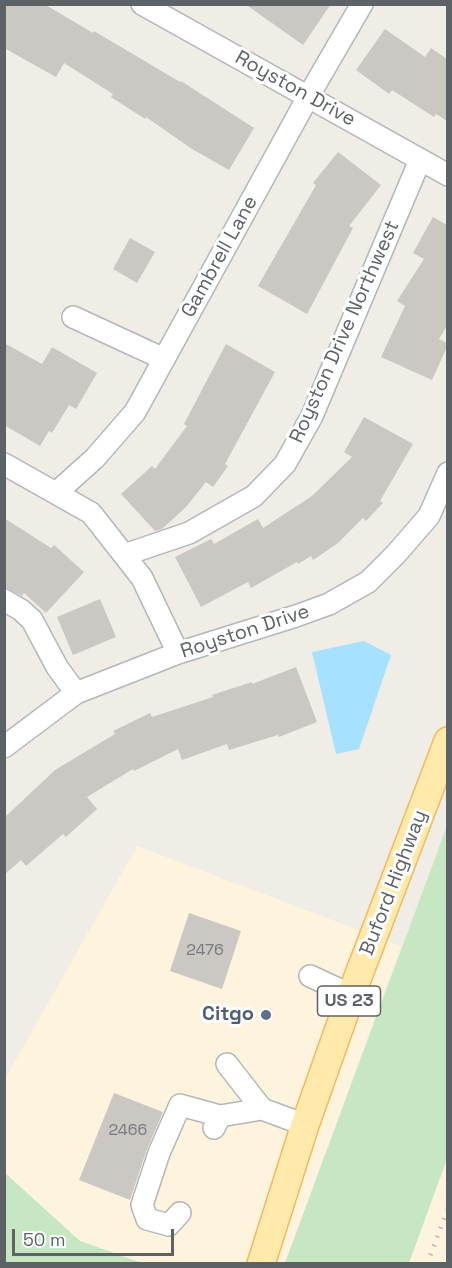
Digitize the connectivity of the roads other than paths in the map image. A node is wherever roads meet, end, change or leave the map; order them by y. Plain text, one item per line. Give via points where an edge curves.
1 (142, 4) edge
2 (362, 4) edge
3 (308, 97) junction
4 (420, 160) junction
5 (447, 175) edge
6 (73, 317) dead end
7 (164, 359) junction
8 (4, 464) edge
9 (447, 473) edge
10 (56, 493) junction
11 (124, 555) junction
12 (4, 600) edge
13 (178, 653) junction
14 (76, 693) junction
15 (447, 741) edge
16 (4, 747) edge
17 (310, 976) dead end
18 (351, 995) junction
19 (227, 1064) dead end
20 (262, 1109) junction
21 (305, 1125) junction
22 (180, 1213) dead end
23 (261, 1263) edge

1 - 3 street, Royston Drive
2 - 3 street, Gambrell Lane
3 - 4 street, Royston Drive
3 - 7 street, Gambrell Lane
4 - 5 street, Royston Drive
4 - 11 street, Royston Drive Northwest via 312,416 285,464 254,496 189,533
6 - 7 street
7 - 10 street, Gambrell Lane via 135,412 95,458
8 - 10 street
9 - 13 street, Royston Drive via 429,516 368,582 296,616
10 - 11 street via 91,513
11 - 13 street via 142,578
12 - 14 street via 32,620
13 - 14 street, Royston Drive
14 - 16 street, Royston Drive
15 - 18 main road, Buford Highway / US 23
17 - 18 street
18 - 21 main road, Buford Highway / US 23
19 - 20 street
20 - 21 street
20 - 22 street via 217,1122 180,1105 142,1205 147,1220 169,1225
21 - 23 main road, Buford Highway / US 23

